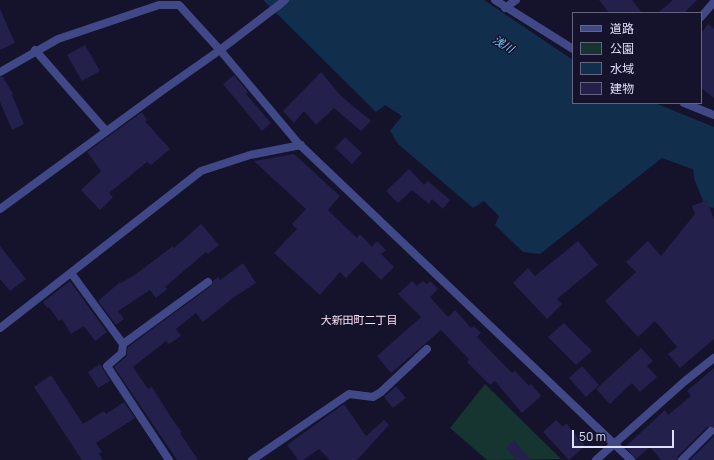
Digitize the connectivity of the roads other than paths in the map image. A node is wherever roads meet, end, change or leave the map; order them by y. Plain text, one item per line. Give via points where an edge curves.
1 (495, 0) edge
2 (516, 0) edge
3 (714, 2) edge
4 (158, 3) edge
5 (282, 3) edge
6 (505, 8) junction
7 (702, 16) edge
8 (572, 48) edge
9 (35, 50) junction
10 (220, 50) junction
11 (0, 72) edge
12 (686, 104) edge
13 (714, 115) edge
14 (106, 131) junction
15 (301, 145) junction
16 (0, 209) edge
17 (71, 273) junction
18 (208, 282) dead end
19 (0, 328) edge
20 (123, 344) junction
21 (427, 349) dead end
22 (714, 358) edge
23 (711, 431) dead end
24 (615, 444) junction
25 (169, 460) edge
26 (252, 460) edge
27 (596, 460) edge
28 (631, 460) edge
29 (682, 460) edge

1 - 6 street
2 - 6 street
3 - 7 street
4 - 9 street via 58,39
4 - 10 street via 179,5
5 - 10 street
6 - 8 street
9 - 11 street
9 - 14 street
10 - 14 street
10 - 15 street
12 - 13 street
14 - 16 street
15 - 17 street via 250,155 201,171
15 - 24 street
17 - 19 street
17 - 20 street
18 - 20 street
20 - 25 street via 122,353 107,366
21 - 26 street via 381,392 373,396 349,394
22 - 24 street via 685,380
23 - 29 street
24 - 27 street
24 - 28 street

